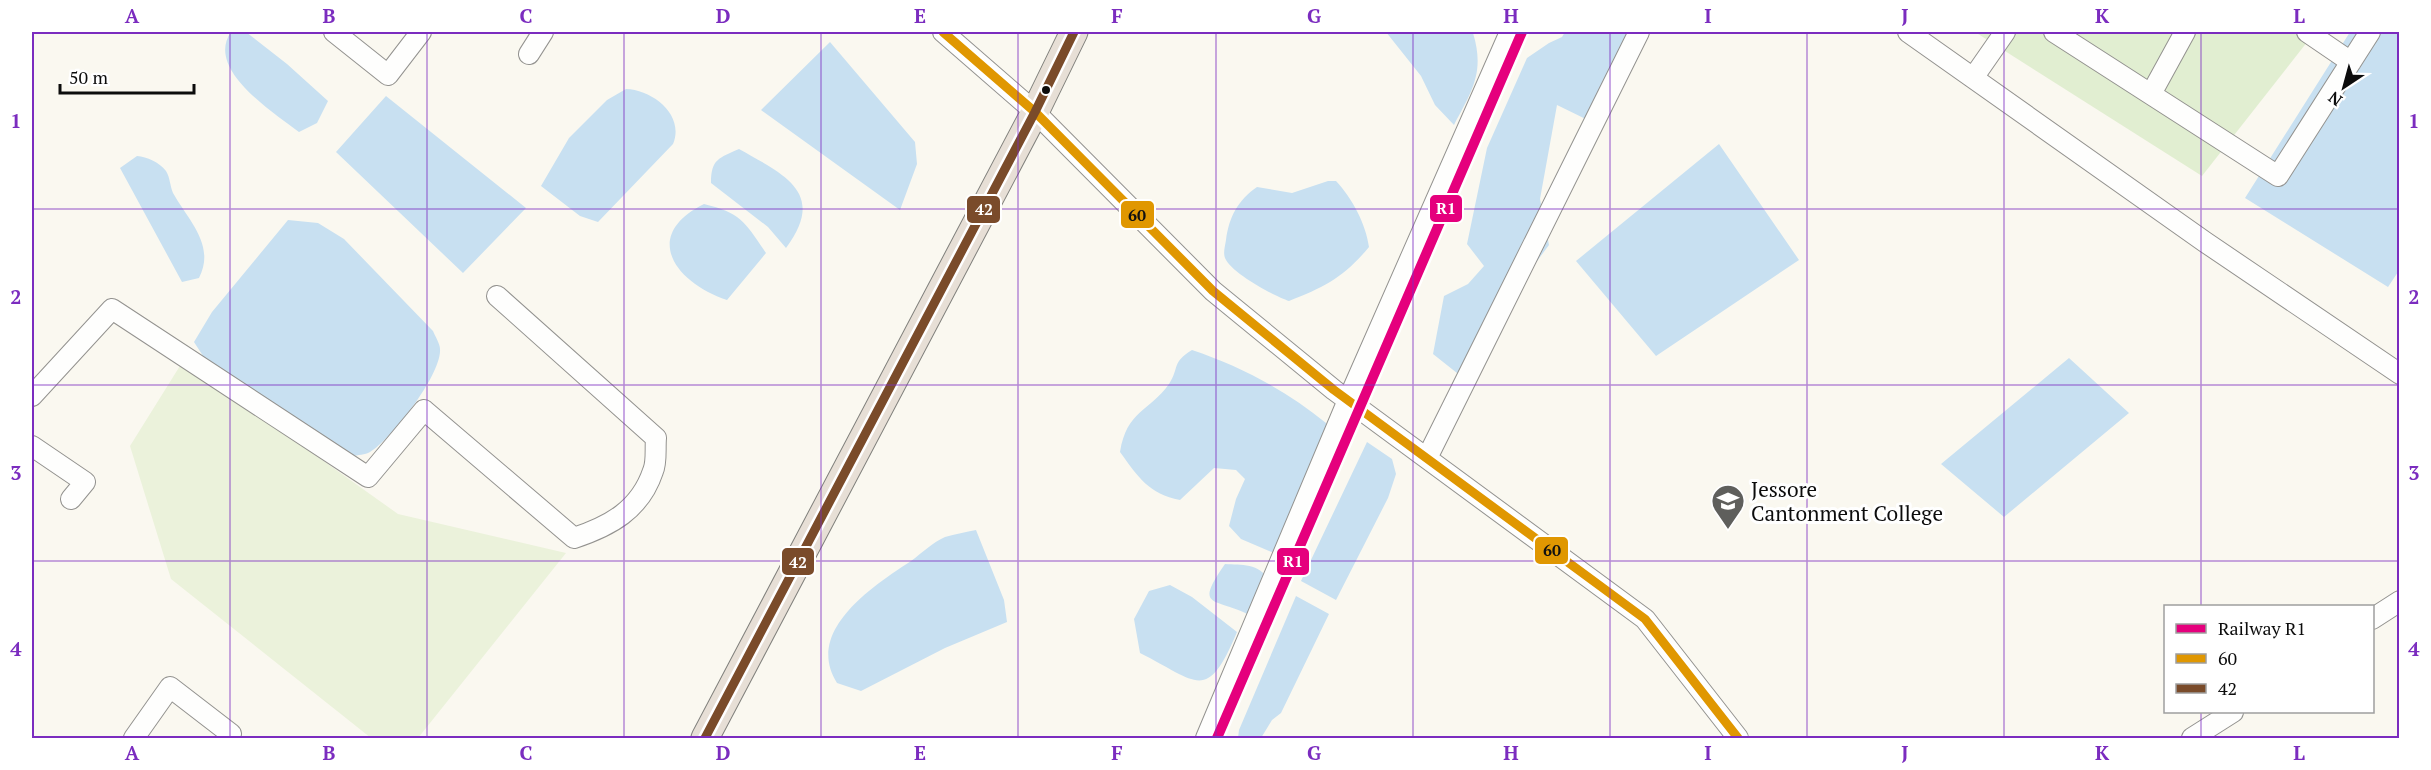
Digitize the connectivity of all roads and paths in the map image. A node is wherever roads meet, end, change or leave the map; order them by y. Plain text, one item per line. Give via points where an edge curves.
1 (334, 32) edge
2 (421, 32) edge
3 (543, 32) edge
4 (943, 32) edge
5 (1074, 32) edge
6 (1510, 32) edge
7 (1639, 32) edge
8 (1908, 32) edge
9 (2005, 32) edge
10 (2054, 32) edge
11 (2185, 32) edge
12 (2307, 32) edge
13 (2370, 32) edge
14 (529, 54) dead end
15 (2351, 62) junction
16 (1973, 78) junction
17 (2151, 94) junction
18 (1035, 112) junction
19 (497, 296) dead end
20 (2400, 374) edge
21 (32, 396) edge
22 (1348, 400) junction
23 (32, 446) edge
24 (1426, 458) junction
25 (71, 500) dead end
26 (2400, 601) edge
27 (2374, 618) edge
28 (2230, 713) edge
29 (134, 738) edge
30 (228, 738) edge
31 (705, 738) edge
32 (1206, 738) edge
33 (1738, 738) edge
34 (2192, 738) edge

1 - 2 street via 388,75
3 - 14 street
4 - 18 street
5 - 18 highway
6 - 22 street
7 - 24 street
8 - 16 street
9 - 16 street
10 - 17 street
11 - 17 street
12 - 15 street
13 - 15 street
15 - 17 street via 2278,176
16 - 20 street
18 - 22 street via 1214,291
18 - 31 highway
19 - 21 street via 656,438 654,470 636,503 608,526 574,538 424,410 368,477 112,309
22 - 24 street
22 - 32 street
23 - 25 street via 85,482
24 - 33 street via 1645,620
26 - 27 street
28 - 34 street
29 - 30 street via 170,687 231,734

